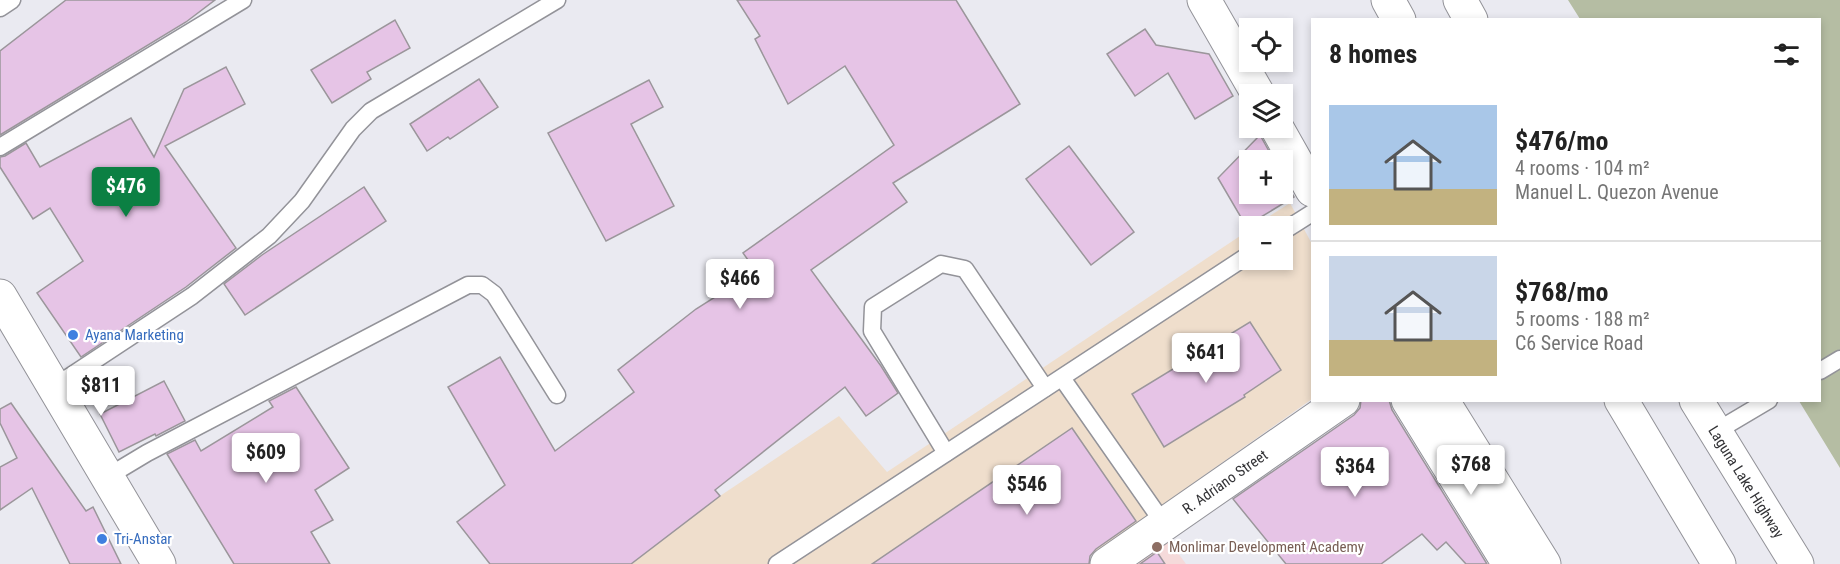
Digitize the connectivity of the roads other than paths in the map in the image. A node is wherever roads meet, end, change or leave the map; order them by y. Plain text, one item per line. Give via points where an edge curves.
1 (12, 0) edge
2 (243, 0) edge
3 (557, 0) edge
4 (1204, 0) edge
5 (1388, 0) edge
6 (1460, 0) edge
7 (0, 8) edge
8 (1398, 18) edge
9 (1470, 18) edge
10 (1252, 84) edge
11 (1283, 138) edge
12 (0, 147) edge
13 (1311, 188) edge
14 (1311, 214) edge
15 (1293, 225) edge
16 (1239, 261) edge
17 (0, 296) edge
18 (1840, 359) edge
19 (1821, 370) edge
20 (1062, 378) junction
21 (54, 387) junction
22 (1045, 388) junction
23 (557, 395) dead end
24 (1340, 402) edge
25 (1409, 402) edge
26 (1443, 402) edge
27 (1622, 402) edge
28 (1697, 402) edge
29 (1766, 402) edge
30 (1715, 432) junction
31 (946, 453) junction
32 (107, 477) junction
33 (1164, 524) junction
34 (159, 564) edge
35 (777, 564) edge
36 (1107, 564) edge
37 (1509, 564) edge
38 (1544, 564) edge
39 (1719, 564) edge
40 (1797, 564) edge

1 - 7 lane
2 - 12 lane
3 - 21 lane via 371,111 353,129 302,201 269,236 192,296
4 - 10 street
5 - 8 street
6 - 9 street
11 - 13 street
14 - 15 lane
16 - 20 lane
17 - 21 street
18 - 19 lane
20 - 22 lane
20 - 33 lane
21 - 32 street
22 - 31 lane
22 - 31 lane via 965,269 941,264 873,307 872,331
23 - 32 lane via 494,294 482,285 468,285
24 - 33 street, R. Adriano Street
25 - 37 street
26 - 38 street
27 - 39 street
28 - 30 street, Laguna Lake Highway
29 - 30 lane
30 - 40 street, Laguna Lake Highway
31 - 35 lane
32 - 34 street
33 - 36 street, R. Adriano Street

